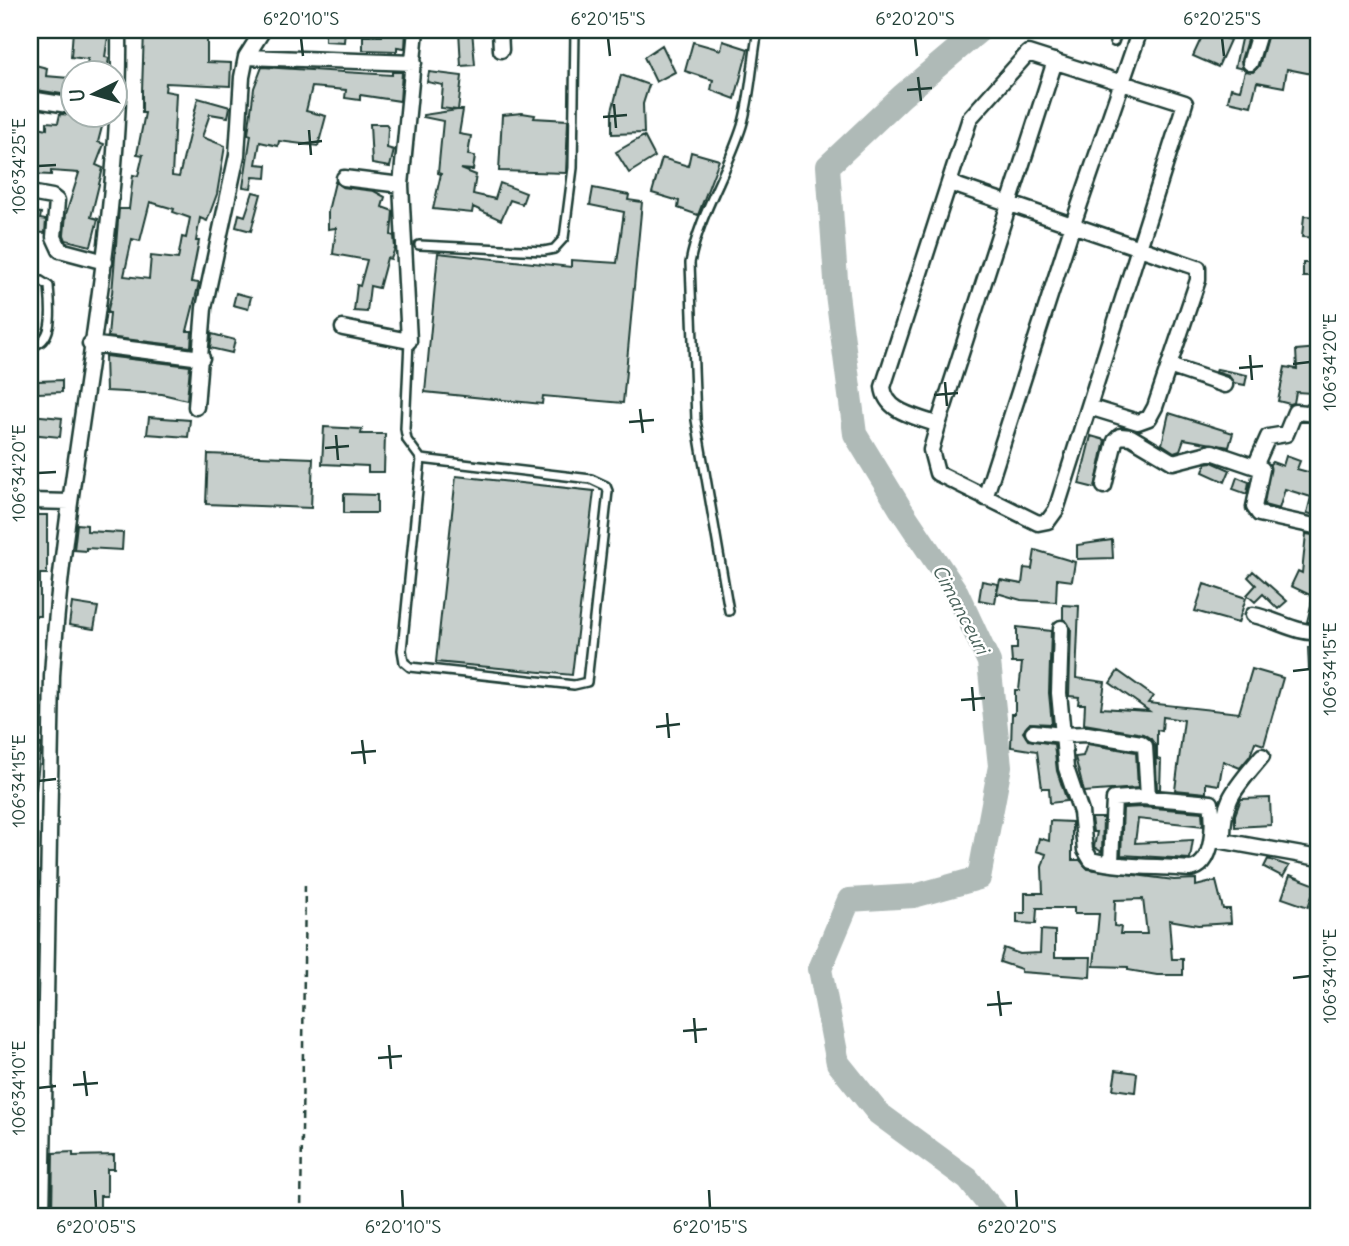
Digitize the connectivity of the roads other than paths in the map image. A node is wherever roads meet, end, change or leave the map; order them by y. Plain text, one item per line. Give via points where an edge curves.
1 (118, 30) edge
2 (263, 30) edge
3 (416, 30) edge
4 (500, 30) edge
5 (575, 30) edge
6 (758, 30) edge
7 (1118, 30) edge
8 (1140, 30) edge
9 (1261, 30) edge
10 (1114, 41) dead end
11 (501, 50) dead end
12 (246, 57) junction
13 (118, 60) edge
14 (1055, 61) junction
15 (414, 63) junction
16 (1250, 63) dead end
17 (1120, 82) junction
18 (30, 99) edge
19 (60, 104) edge
20 (116, 130) edge
21 (344, 178) dead end
22 (948, 183) junction
23 (401, 185) junction
24 (30, 193) edge
25 (1010, 203) junction
26 (1073, 224) junction
27 (419, 245) dead end
28 (1139, 246) junction
29 (105, 262) junction
30 (30, 274) edge
31 (343, 328) dead end
32 (409, 341) junction
33 (90, 344) junction
34 (30, 346) edge
35 (202, 358) junction
36 (1169, 366) junction
37 (1224, 385) dead end
38 (197, 407) dead end
39 (1088, 407) junction
40 (1319, 414) edge
41 (938, 425) junction
42 (421, 459) junction
43 (1256, 464) junction
44 (1104, 486) dead end
45 (985, 498) junction
46 (30, 501) edge
47 (69, 502) junction
48 (1319, 527) edge
49 (729, 611) dead end
50 (1253, 615) dead end
51 (1061, 628) dead end
52 (1319, 632) edge
53 (1033, 732) dead end
54 (1063, 735) junction
55 (1262, 756) dead end
56 (1148, 797) junction
57 (1218, 840) junction
58 (1319, 859) edge
59 (1111, 862) junction
60 (36, 1160) edge
61 (41, 1216) edge

1 - 13 street
2 - 12 street
3 - 15 street
4 - 11 street
5 - 27 lane via 573,167 564,238 559,246 544,251
6 - 49 lane via 743,123 694,241 690,263 696,420
7 - 10 lane
8 - 17 street
9 - 16 street
12 - 15 street
12 - 35 street via 237,155 206,299
14 - 17 street
14 - 22 street via 1028,53 970,118
14 - 25 street
15 - 23 street
17 - 26 street
17 - 28 street via 1185,103
18 - 19 street
20 - 29 street
21 - 23 street
22 - 25 street
22 - 41 street via 883,387 890,407
23 - 32 street
24 - 29 street via 57,201 54,237 61,250
25 - 26 street
25 - 41 street
26 - 28 street
26 - 45 street
28 - 36 street via 1198,268
28 - 39 street
29 - 33 street
30 - 34 lane via 49,286 50,324 43,340
31 - 32 street
32 - 42 lane via 405,429
33 - 35 street
33 - 47 street
35 - 38 street
36 - 37 street
36 - 39 street via 1149,418 1138,422
39 - 45 street via 1056,510 1048,520 1038,523
40 - 43 street via 1296,412 1286,435 1268,437
41 - 45 street via 931,450 936,473
42 - 42 lane via 404,662 410,667 574,685 587,682 606,486 591,479
43 - 44 street via 1208,452 1173,462 1123,435 1115,441
43 - 48 street via 1263,472 1255,511
46 - 47 street
47 - 60 street via 52,677
50 - 52 street via 1301,631
51 - 54 street
53 - 54 street
54 - 56 street via 1141,743 1145,746
54 - 59 street via 1087,856
55 - 57 street via 1227,800
56 - 57 street via 1209,801
56 - 59 street via 1114,799
57 - 58 street
57 - 59 street via 1195,869
60 - 61 street

